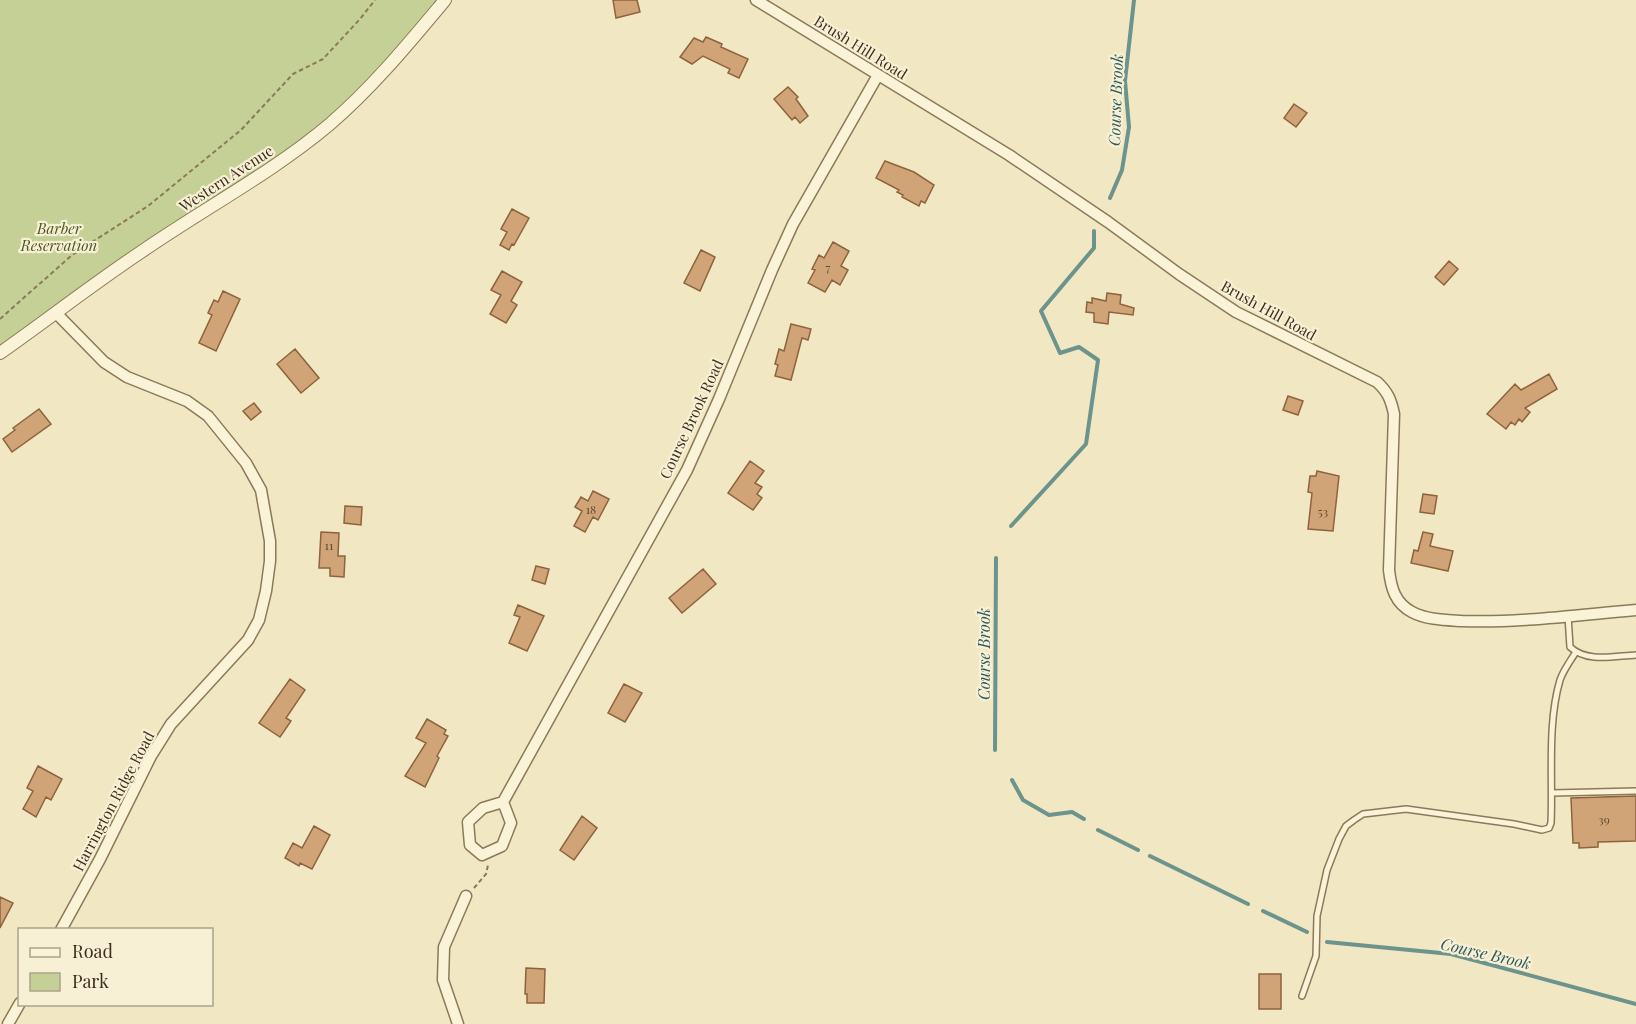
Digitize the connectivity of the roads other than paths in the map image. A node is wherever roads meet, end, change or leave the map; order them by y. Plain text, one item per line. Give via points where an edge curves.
1 (445, 0) edge
2 (756, 0) edge
3 (878, 75) junction
4 (56, 313) junction
5 (0, 353) edge
6 (1636, 610) edge
7 (1568, 616) junction
8 (1576, 652) junction
9 (1636, 655) edge
10 (1636, 791) edge
11 (1552, 793) junction
12 (503, 802) junction
13 (466, 896) road end
14 (62, 928) edge
15 (1302, 996) dead end
16 (18, 1006) edge
17 (8, 1024) edge
18 (458, 1024) edge

1 - 4 street, Western Avenue via 404,50 330,124
2 - 3 street, Brush Hill Road
3 - 7 street, Brush Hill Road via 1009,154 1236,312 1377,382 1386,391 1394,414 1389,570 1392,590 1411,612 1434,618 1497,622
3 - 12 street, Course Brook Road via 793,224 687,470
4 - 5 street, Western Avenue
4 - 14 street, Harrington Ridge Road via 104,362 127,377 187,401 208,416 246,463 261,490 270,551 259,620 248,640 171,724
6 - 7 street, Brush Hill Road
7 - 8 lane via 1570,647
8 - 9 lane via 1585,657
8 - 11 lane via 1561,677 1556,696
10 - 11 lane
11 - 15 lane via 1551,823 1542,830 1406,809 1363,814 1346,826 1327,870 1317,916 1316,956
12 - 12 street via 511,823 502,846 482,855 470,845 468,822 483,808
13 - 18 street via 444,947 443,980
16 - 17 street

